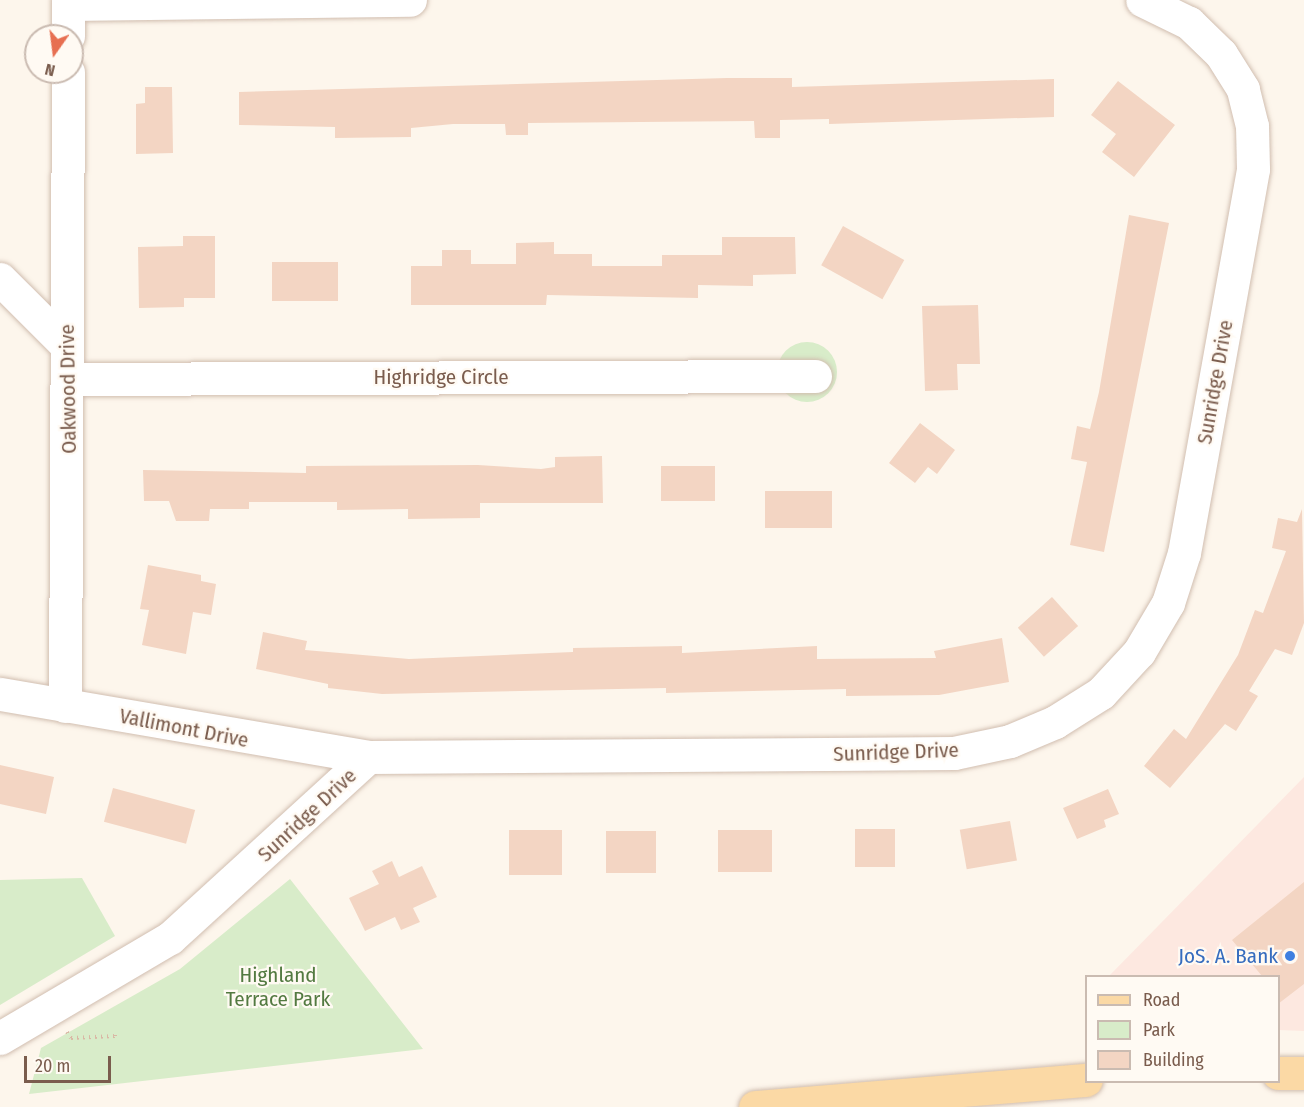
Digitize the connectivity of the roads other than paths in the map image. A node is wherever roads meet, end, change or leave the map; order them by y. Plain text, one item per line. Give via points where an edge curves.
1 (410, 0) edge
2 (1142, 0) edge
3 (68, 2) edge
4 (68, 24) edge
5 (68, 84) edge
6 (0, 279) edge
7 (66, 345) junction
8 (815, 376) dead end
9 (68, 379) junction
10 (0, 694) edge
11 (65, 706) junction
12 (368, 757) junction
13 (0, 1038) edge
14 (1280, 1073) edge
15 (1304, 1073) edge
16 (1085, 1080) edge
17 (755, 1107) edge

1 - 3 street
2 - 12 street, Sunridge Drive via 1189,23 1221,54 1243,89 1252,126 1253,169 1184,553 1168,603 1139,652 1101,693 1055,722 1010,741 954,753
3 - 4 street
5 - 7 street, Oakwood Drive
6 - 7 street
7 - 9 street, Oakwood Drive
8 - 9 street, Highridge Circle
9 - 11 street, Oakwood Drive
10 - 11 street, Vallimont Drive
11 - 12 street, Vallimont Drive
12 - 13 street, Sunridge Drive via 170,938
14 - 15 main road
16 - 17 main road

